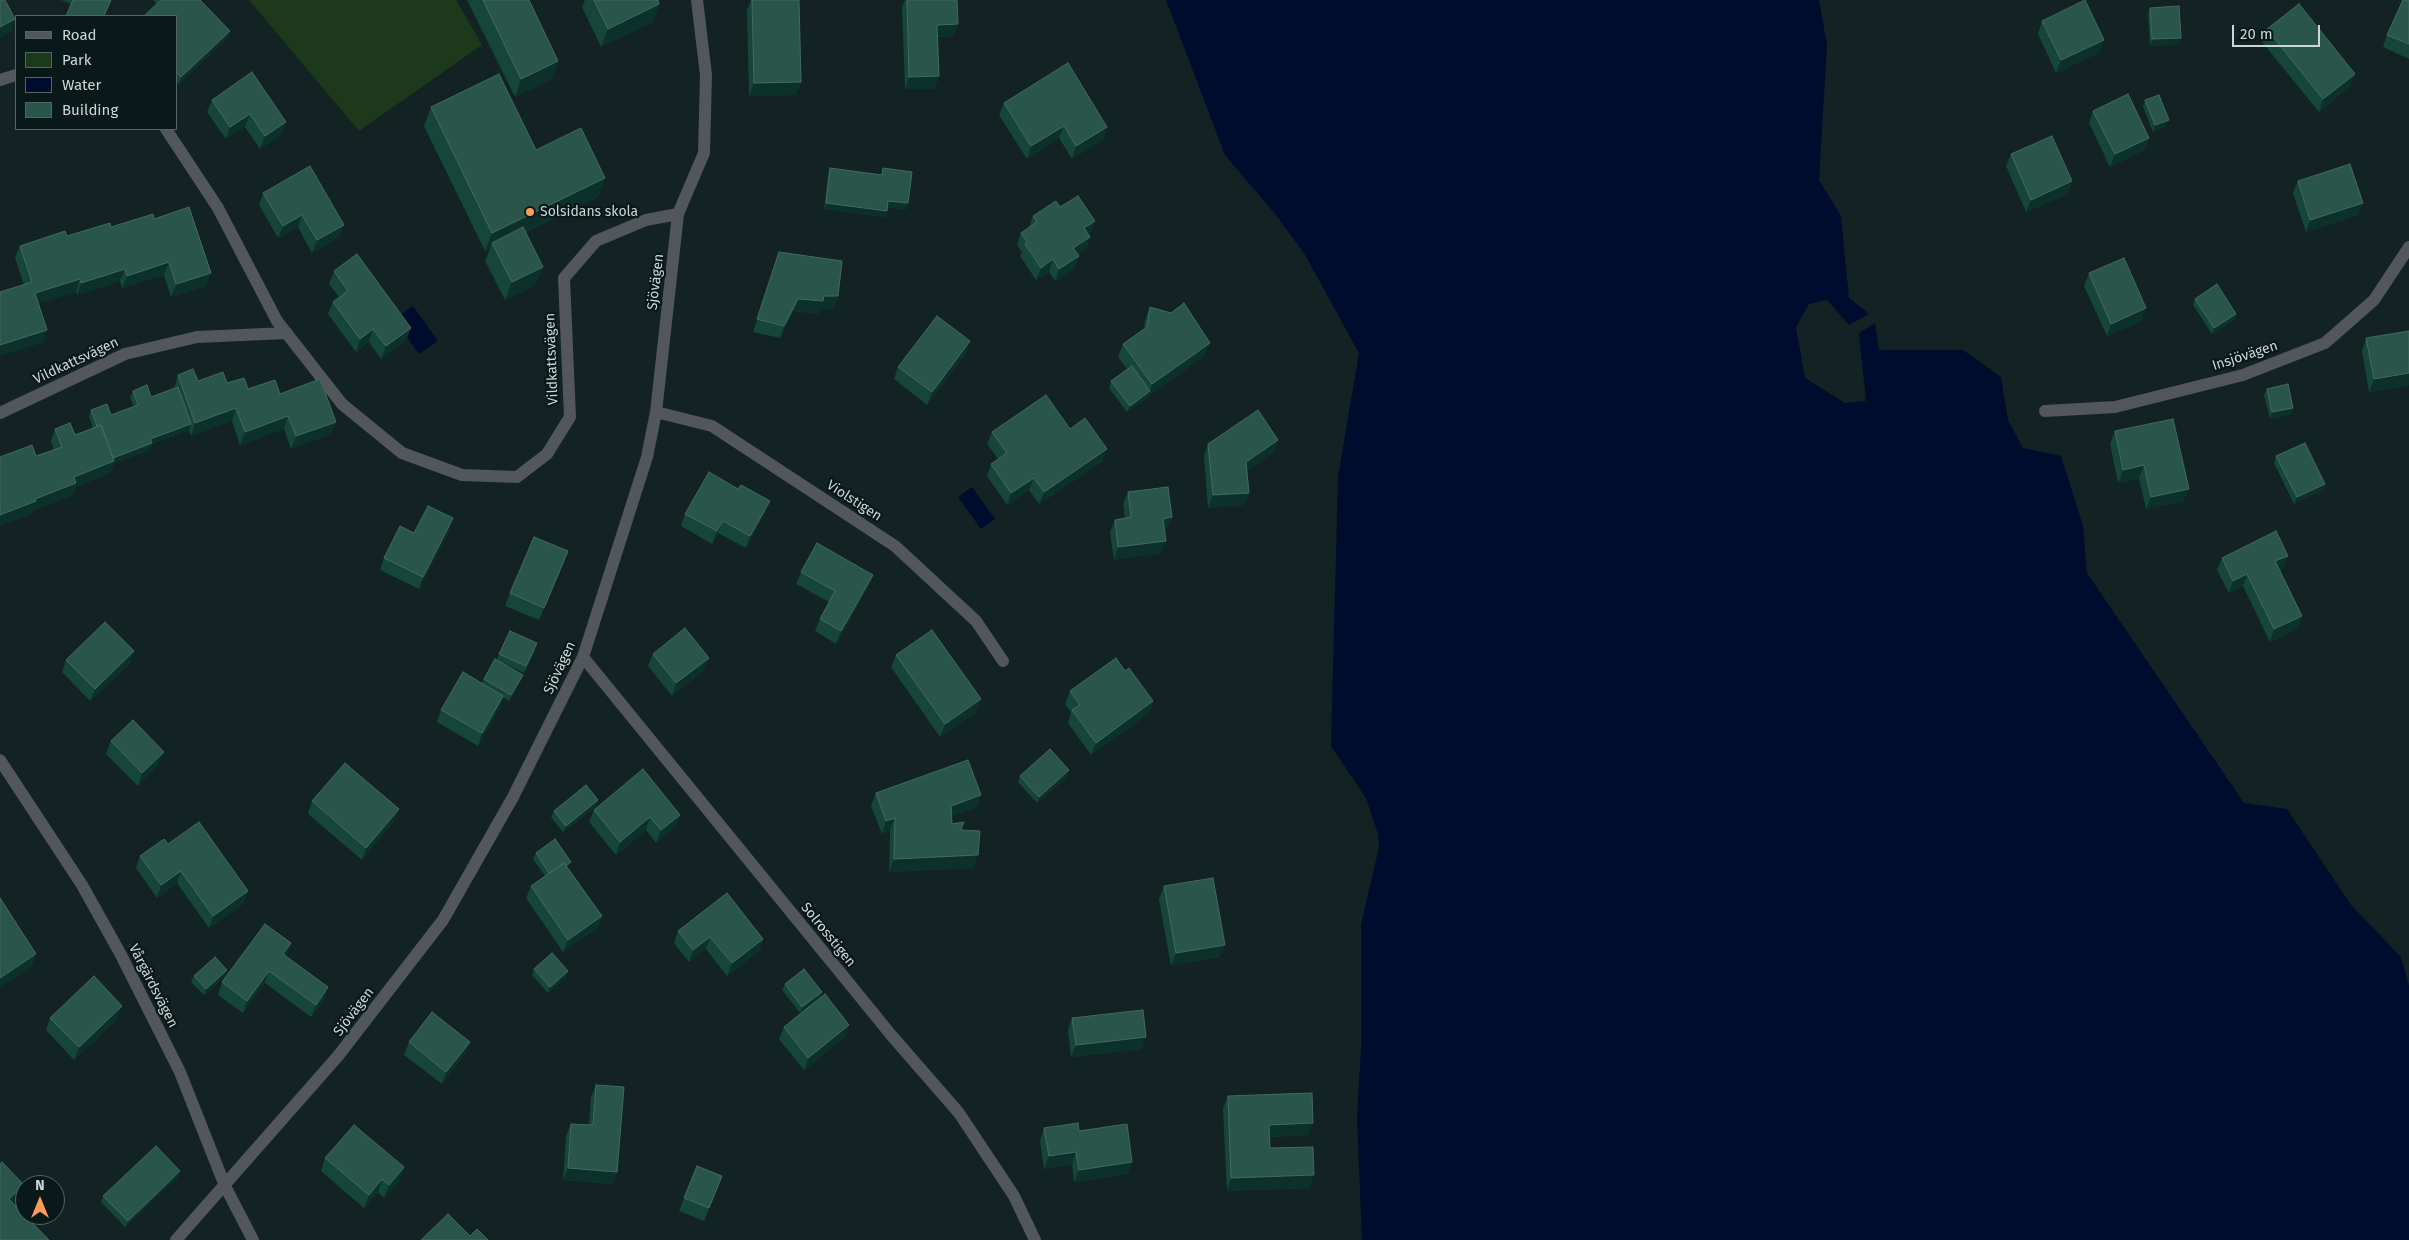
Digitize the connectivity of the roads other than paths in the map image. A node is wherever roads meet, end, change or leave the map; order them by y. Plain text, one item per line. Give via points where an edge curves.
1 (697, 0) edge
2 (15, 75) edge
3 (0, 80) edge
4 (167, 130) edge
5 (678, 214) junction
6 (2409, 247) edge
7 (287, 333) junction
8 (2045, 411) dead end
9 (656, 412) junction
10 (0, 413) edge
11 (583, 657) junction
12 (1004, 661) dead end
13 (0, 760) edge
14 (225, 1186) junction
15 (176, 1240) edge
16 (253, 1240) edge
17 (1035, 1240) edge

1 - 5 street, Sjövägen via 706,75 704,153
2 - 3 street
4 - 7 street, Vildkattsvägen via 218,208
5 - 7 street, Vildkattsvägen via 646,220 596,241 564,278 570,417 547,454 517,477 462,475 402,453 342,404
5 - 9 street, Sjövägen
6 - 8 street, Insjövägen via 2374,300 2325,344 2243,376 2115,407
7 - 10 street, Vildkattsvägen via 197,337 125,354
9 - 11 street, Sjövägen via 647,458
9 - 12 street, Violstigen via 712,426 896,546 976,621
11 - 14 street, Sjövägen via 513,797 443,920 338,1056
11 - 17 street, Solrosstigen via 861,999 958,1113 1014,1196
13 - 14 street, Vårgärdsvägen via 82,885 120,953 180,1072
14 - 15 street, Sjövägen
14 - 16 street, Vårgärdsvägen

